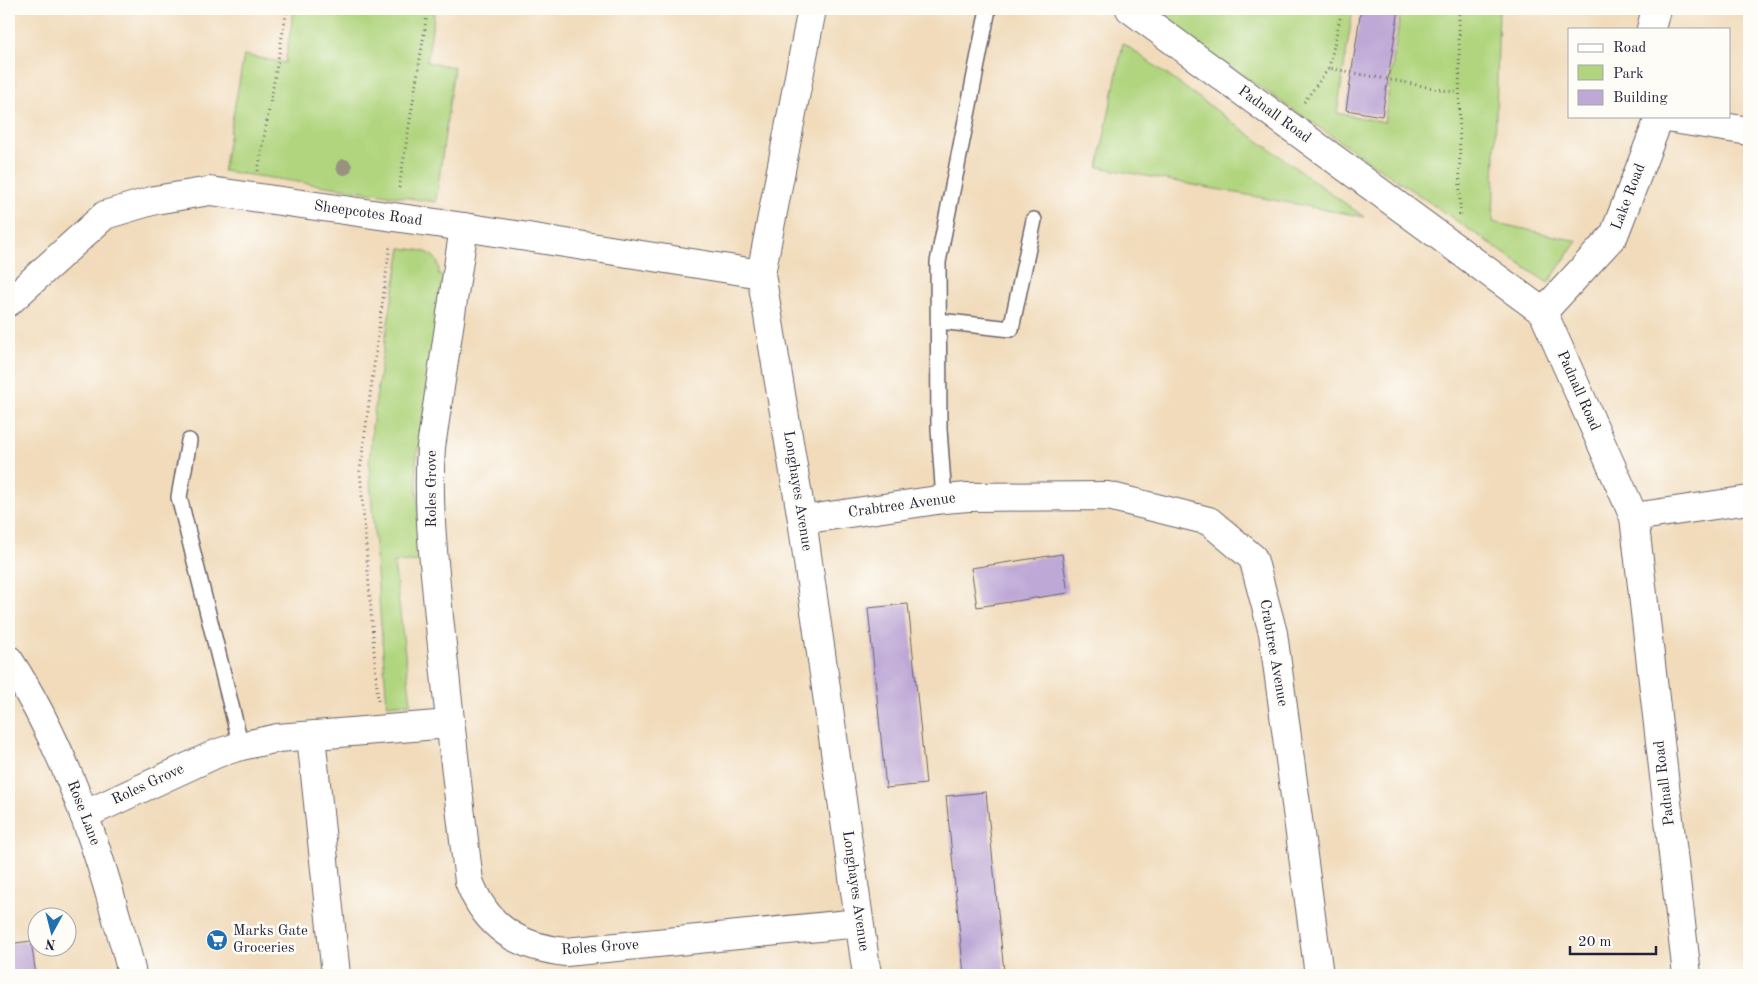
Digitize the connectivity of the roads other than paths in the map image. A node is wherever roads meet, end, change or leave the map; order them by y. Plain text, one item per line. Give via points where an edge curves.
1 (812, 9) edge
2 (988, 9) edge
3 (1130, 9) edge
4 (1656, 9) edge
5 (1651, 28) edge
6 (1659, 118) edge
7 (1672, 118) edge
8 (1749, 131) edge
9 (1034, 220) dead end
10 (464, 227) junction
11 (762, 274) junction
12 (9, 302) edge
13 (1543, 312) junction
14 (939, 321) junction
15 (189, 441) dead end
16 (944, 499) junction
17 (1749, 500) edge
18 (1634, 517) junction
19 (802, 520) junction
20 (9, 660) edge
21 (450, 724) junction
22 (311, 736) junction
23 (241, 746) junction
24 (84, 815) junction
25 (859, 923) junction
26 (132, 975) edge
27 (336, 975) edge
28 (867, 975) edge
29 (1319, 975) edge
30 (1687, 975) edge

1 - 11 street, Longhayes Avenue
2 - 14 lane via 938,262
3 - 13 street, Padnall Road
4 - 5 street
6 - 13 street, Lake Road via 1614,235
7 - 8 street, Lake Road
9 - 14 lane via 1011,329
10 - 11 street, Sheepcotes Road
10 - 12 street, Sheepcotes Road via 210,191 155,200 105,215
10 - 21 street, Roles Grove via 429,478
11 - 19 street, Longhayes Avenue
13 - 18 street, Padnall Road
14 - 16 lane
15 - 23 lane via 179,497
16 - 19 street, Crabtree Avenue
16 - 29 street, Crabtree Avenue via 1108,496 1209,521 1253,558 1273,633
17 - 18 street
18 - 30 street, Padnall Road
19 - 25 street, Longhayes Avenue
20 - 24 street, Rose Lane via 57,746
21 - 22 street, Roles Grove
21 - 25 street, Roles Grove via 469,881 485,914 522,942 544,950 584,951
22 - 23 street, Roles Grove via 278,738
22 - 27 street
23 - 24 street, Roles Grove via 218,753
24 - 26 street, Rose Lane
25 - 28 street, Longhayes Avenue

